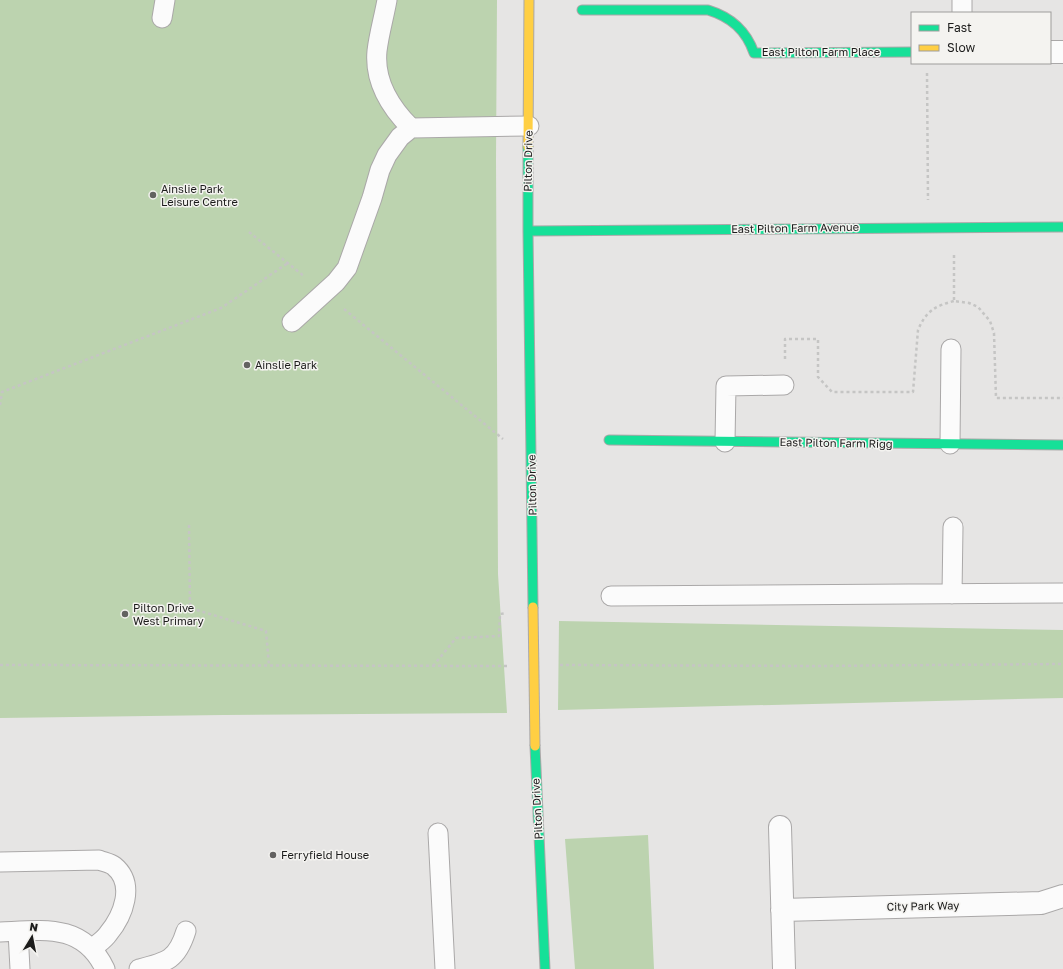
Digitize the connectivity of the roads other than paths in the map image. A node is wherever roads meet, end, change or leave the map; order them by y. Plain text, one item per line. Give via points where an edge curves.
1 (165, 0) edge
2 (387, 0) edge
3 (529, 0) edge
4 (962, 0) edge
5 (582, 10) dead end
6 (962, 12) edge
7 (162, 18) dead end
8 (911, 52) edge
9 (1051, 52) edge
10 (1063, 52) edge
11 (529, 126) junction
12 (410, 128) junction
13 (1063, 227) edge
14 (528, 231) junction
15 (292, 322) dead end
16 (951, 349) dead end
17 (784, 385) road end
18 (609, 440) dead end
19 (725, 442) junction
20 (950, 444) junction
21 (1063, 445) edge
22 (953, 527) dead end
23 (1063, 593) edge
24 (952, 594) junction
25 (612, 596) dead end
26 (780, 827) dead end
27 (438, 833) dead end
28 (0, 862) edge
29 (1063, 896) edge
30 (782, 910) junction
31 (186, 931) dead end
32 (9, 932) edge
33 (92, 949) junction
34 (20, 969) edge
35 (105, 969) edge
36 (139, 969) edge
37 (445, 969) edge
38 (545, 969) edge
39 (784, 969) edge

1 - 7 lane
2 - 12 lane via 377,52 378,71 389,101
3 - 11 street, Pilton Drive
4 - 6 lane
5 - 8 street, East Pilton Farm Place via 716,12 738,24 748,37 754,53
9 - 10 street
11 - 12 lane
11 - 14 street, Pilton Drive
12 - 15 lane via 387,155 380,170 347,268 325,293
13 - 14 street, East Pilton Farm Avenue
14 - 38 street, Pilton Drive, bridge via 535,746
16 - 20 lane
17 - 19 lane via 726,386
18 - 19 street, East Pilton Farm Rigg
19 - 20 street, East Pilton Farm Rigg
20 - 21 street, East Pilton Farm Rigg
22 - 24 lane
23 - 24 lane
24 - 25 lane
26 - 30 street
27 - 37 lane
28 - 33 lane via 99,860 113,865 121,874 125,886 122,912 107,936
29 - 30 street, City Park Way via 1041,903
30 - 39 street
31 - 36 lane via 182,943 172,956 163,963
32 - 33 lane via 55,931 70,934
32 - 34 lane
33 - 35 lane

